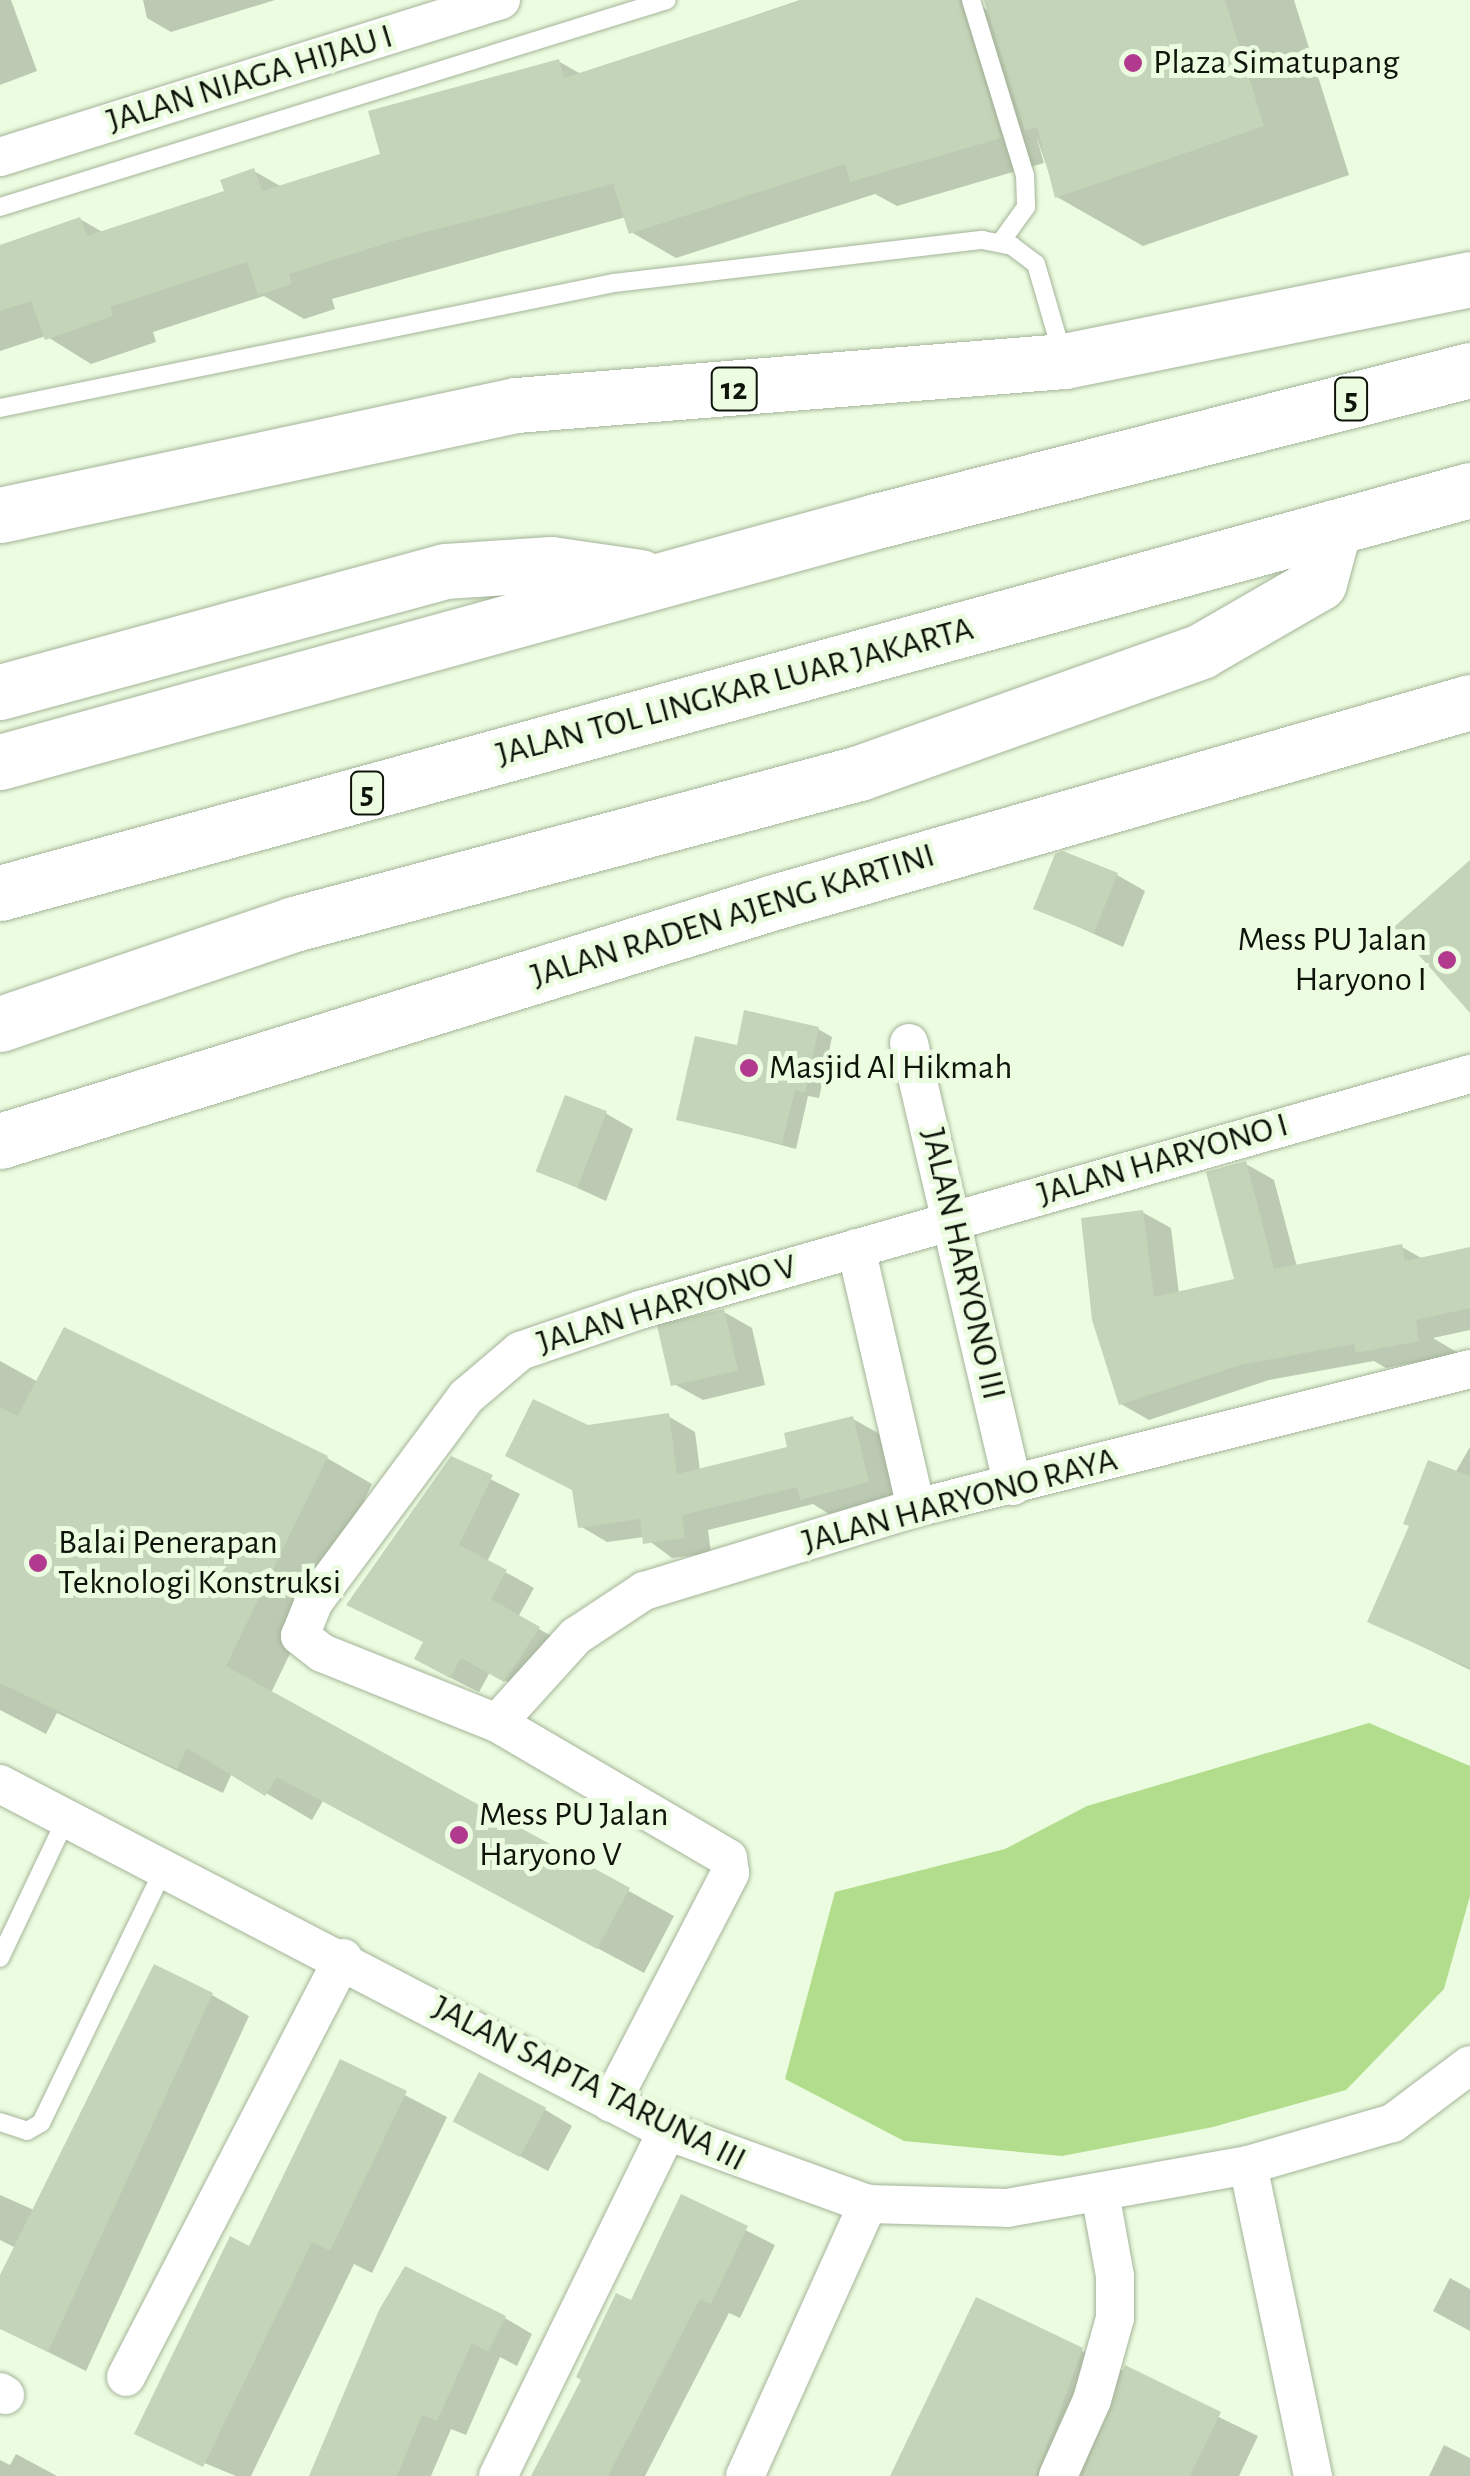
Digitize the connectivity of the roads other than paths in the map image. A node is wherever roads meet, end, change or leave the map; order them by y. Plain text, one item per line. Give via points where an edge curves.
1 (500, 0) edge
2 (667, 0) edge
3 (971, 0) edge
4 (0, 157) edge
5 (0, 207) edge
6 (1000, 244) junction
7 (1470, 278) edge
8 (1064, 361) junction
9 (1470, 370) edge
10 (0, 408) edge
11 (1470, 490) edge
12 (0, 515) edge
13 (1341, 525) junction
14 (661, 580) junction
15 (0, 692) edge
16 (1470, 702) edge
17 (0, 762) edge
18 (0, 893) edge
19 (0, 1024) edge
20 (909, 1043) dead end
21 (1470, 1074) edge
22 (0, 1141) edge
23 (955, 1219) junction
24 (856, 1248) junction
25 (1470, 1369) edge
26 (1014, 1486) junction
27 (916, 1508) junction
28 (497, 1723) junction
29 (0, 1784) edge
30 (66, 1818) junction
31 (165, 1866) junction
32 (0, 1958) edge
33 (343, 1958) junction
34 (1470, 2066) edge
35 (611, 2103) junction
36 (0, 2122) edge
37 (667, 2132) junction
38 (1248, 2165) junction
39 (1100, 2193) junction
40 (868, 2204) junction
41 (126, 2376) dead end
42 (498, 2476) edge
43 (745, 2476) edge
44 (1058, 2476) edge
45 (1313, 2476) edge

1 - 4 street, JALAN NIAGA HIJAU I
2 - 5 lane
3 - 6 lane via 1025,175 1026,207
6 - 8 lane via 1036,264
6 - 10 lane via 982,240 614,284
7 - 8 highway, 12
8 - 12 highway, 12 via 516,405
9 - 14 highway, 5
11 - 13 highway, JALAN TOL LINGKAR LUAR JAKARTA / 5
13 - 18 highway, JALAN TOL LINGKAR LUAR JAKARTA / 5
13 - 19 highway via 1319,583 1201,651 859,773 294,924
14 - 15 highway via 551,564 445,571
14 - 17 highway, 5
16 - 22 highway, JALAN RADEN AJENG KARTINI via 774,902
20 - 23 street, JALAN HARYONO III
21 - 23 street, JALAN HARYONO I
23 - 24 street, JALAN HARYONO I
23 - 26 street, JALAN HARYONO III
24 - 27 street
24 - 28 street, JALAN HARYONO V via 520,1351 466,1397 313,1602 300,1636 322,1654
25 - 26 street, JALAN HARYONO RAYA
26 - 27 street, JALAN HARYONO RAYA
27 - 28 street, JALAN HARYONO RAYA via 644,1591 609,1609
28 - 35 street, JALAN HARYONO V via 728,1858 730,1866
29 - 30 street, JALAN SAPTA TARUNA III
30 - 31 street, JALAN SAPTA TARUNA III
30 - 32 lane
31 - 33 street, JALAN SAPTA TARUNA III
31 - 36 lane via 41,2123 27,2131
33 - 35 street, JALAN SAPTA TARUNA III
33 - 41 street
34 - 38 street, JALAN SAPTA TARUNA III via 1393,2123
35 - 37 street, JALAN SAPTA TARUNA III
37 - 40 street, JALAN SAPTA TARUNA III
37 - 42 street
38 - 39 street, JALAN SAPTA TARUNA III
38 - 45 street
39 - 40 street, JALAN SAPTA TARUNA III via 1006,2208
39 - 44 street via 1116,2276 1115,2318 1092,2400
40 - 43 street

